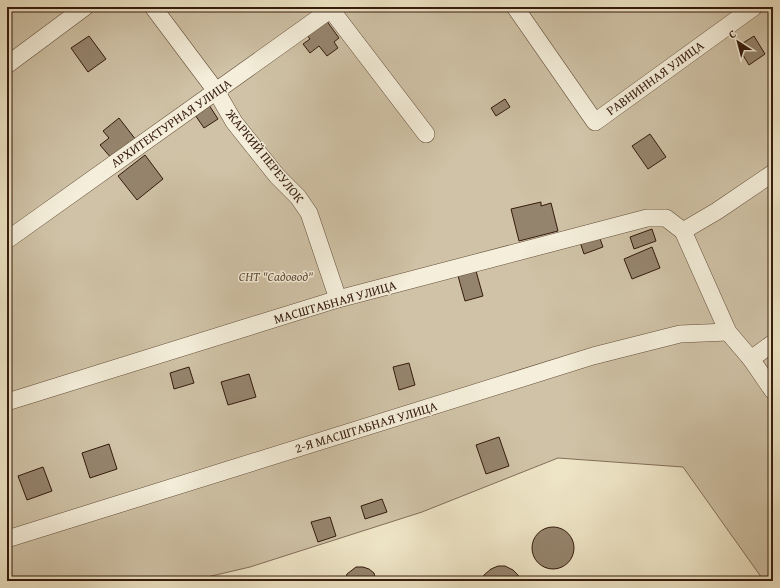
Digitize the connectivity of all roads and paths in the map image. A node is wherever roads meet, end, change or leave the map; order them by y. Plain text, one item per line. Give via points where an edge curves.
1 (85, 7) edge
2 (153, 7) edge
3 (515, 7) edge
4 (754, 7) edge
5 (331, 8) edge
6 (7, 65) edge
7 (216, 91) junction
8 (426, 134) dead end
9 (773, 173) edge
10 (682, 231) junction
11 (7, 240) edge
12 (338, 299) junction
13 (728, 332) junction
14 (773, 343) edge
15 (751, 359) junction
16 (773, 391) edge
17 (7, 402) edge
18 (7, 539) edge

1 - 6 lane
2 - 7 lane, ЖАРКИЙ ПЕРЕУЛОК
3 - 4 lane, РАВНИННАЯ УЛИЦА via 595,122
5 - 7 lane, АРХИТЕКТУРНАЯ УЛИЦА
5 - 8 lane
7 - 11 lane, АРХИТЕКТУРНАЯ УЛИЦА
7 - 12 lane, ЖАРКИЙ ПЕРЕУЛОК via 234,122 309,213
9 - 10 lane
10 - 12 lane, МАСШТАБНАЯ УЛИЦА via 666,218 647,218
10 - 13 lane
12 - 17 lane, МАСШТАБНАЯ УЛИЦА
13 - 15 lane
13 - 18 lane, 2-Я МАСШТАБНАЯ УЛИЦА via 680,334 593,356
14 - 15 lane
15 - 16 lane

